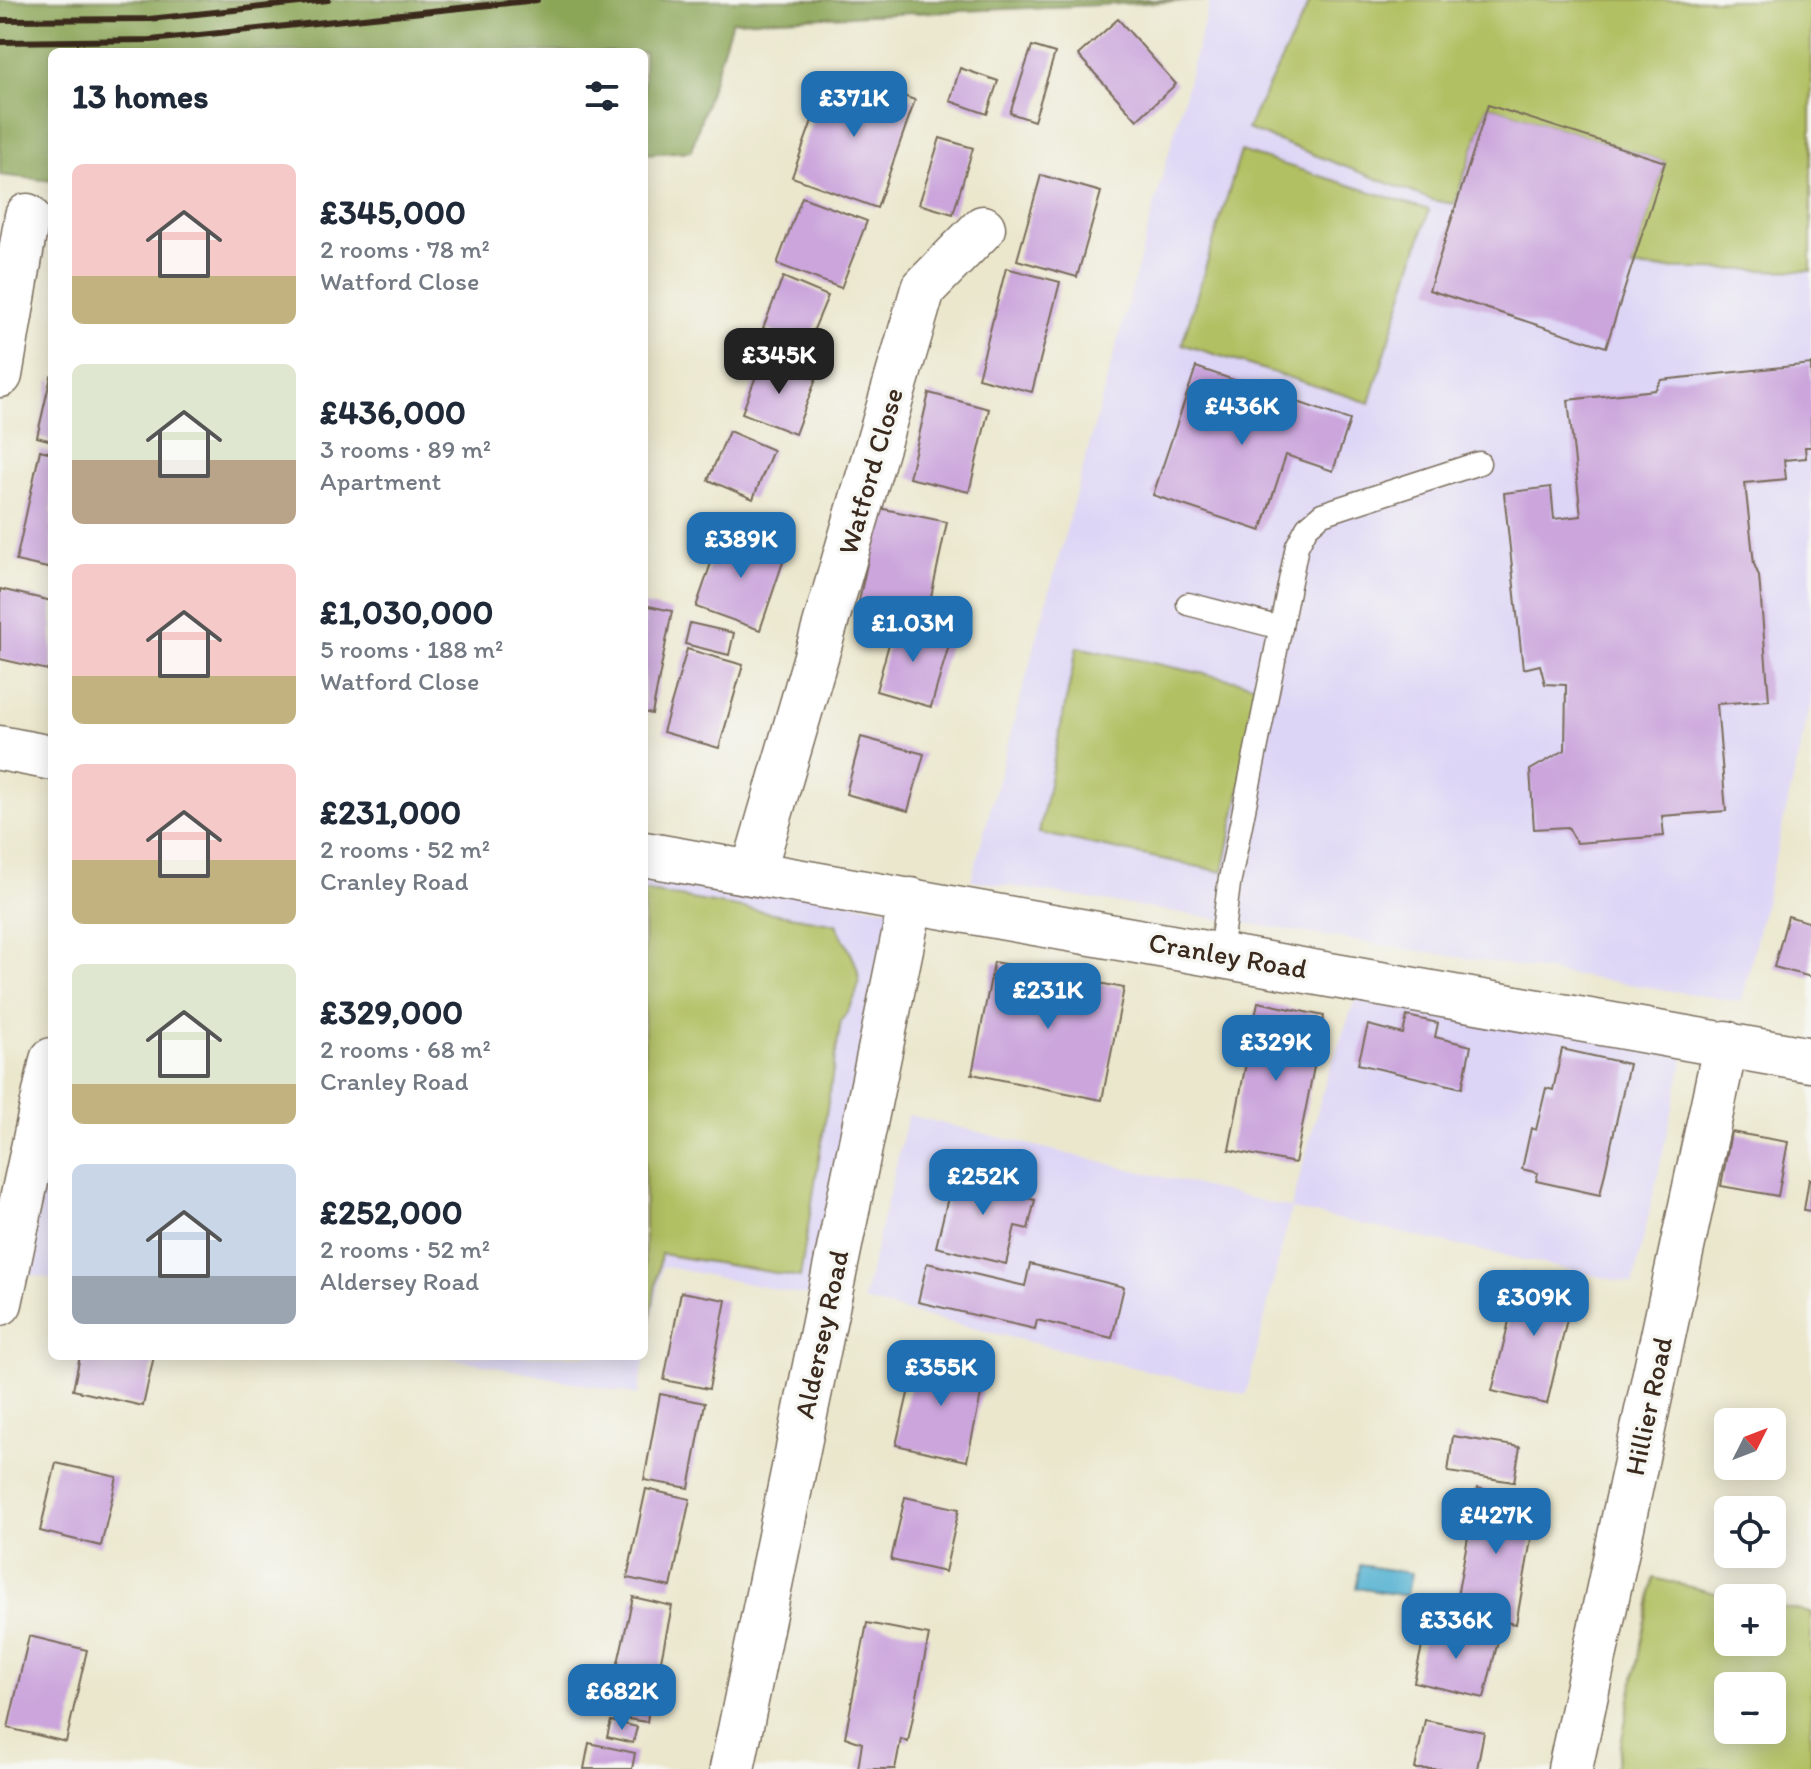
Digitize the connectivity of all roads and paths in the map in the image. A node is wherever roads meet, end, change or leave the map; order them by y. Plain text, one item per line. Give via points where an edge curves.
1 (27, 216) dead end
2 (983, 228) dead end
3 (5, 318) edge
4 (0, 375) edge
5 (1479, 463) dead end
6 (1188, 604) dead end
7 (1281, 628) junction
8 (0, 748) edge
9 (48, 757) edge
10 (648, 855) edge
11 (753, 873) junction
12 (911, 900) junction
13 (1220, 954) junction
14 (1726, 1043) junction
15 (1811, 1060) edge
16 (48, 1098) edge
17 (40, 1173) edge
18 (0, 1303) edge
19 (732, 1769) edge
20 (1570, 1769) edge

1 - 3 street
2 - 11 street, Watford Close via 923,289
3 - 4 street
5 - 7 lane via 1322,514 1297,546
6 - 7 lane
7 - 13 lane via 1229,884
8 - 9 street
10 - 11 street, Cranley Road
11 - 12 street, Cranley Road
12 - 13 street, Cranley Road
12 - 19 street, Aldersey Road
13 - 14 street, Cranley Road
14 - 15 street, Cranley Road
14 - 20 street, Hillier Road
16 - 17 street
17 - 18 street

